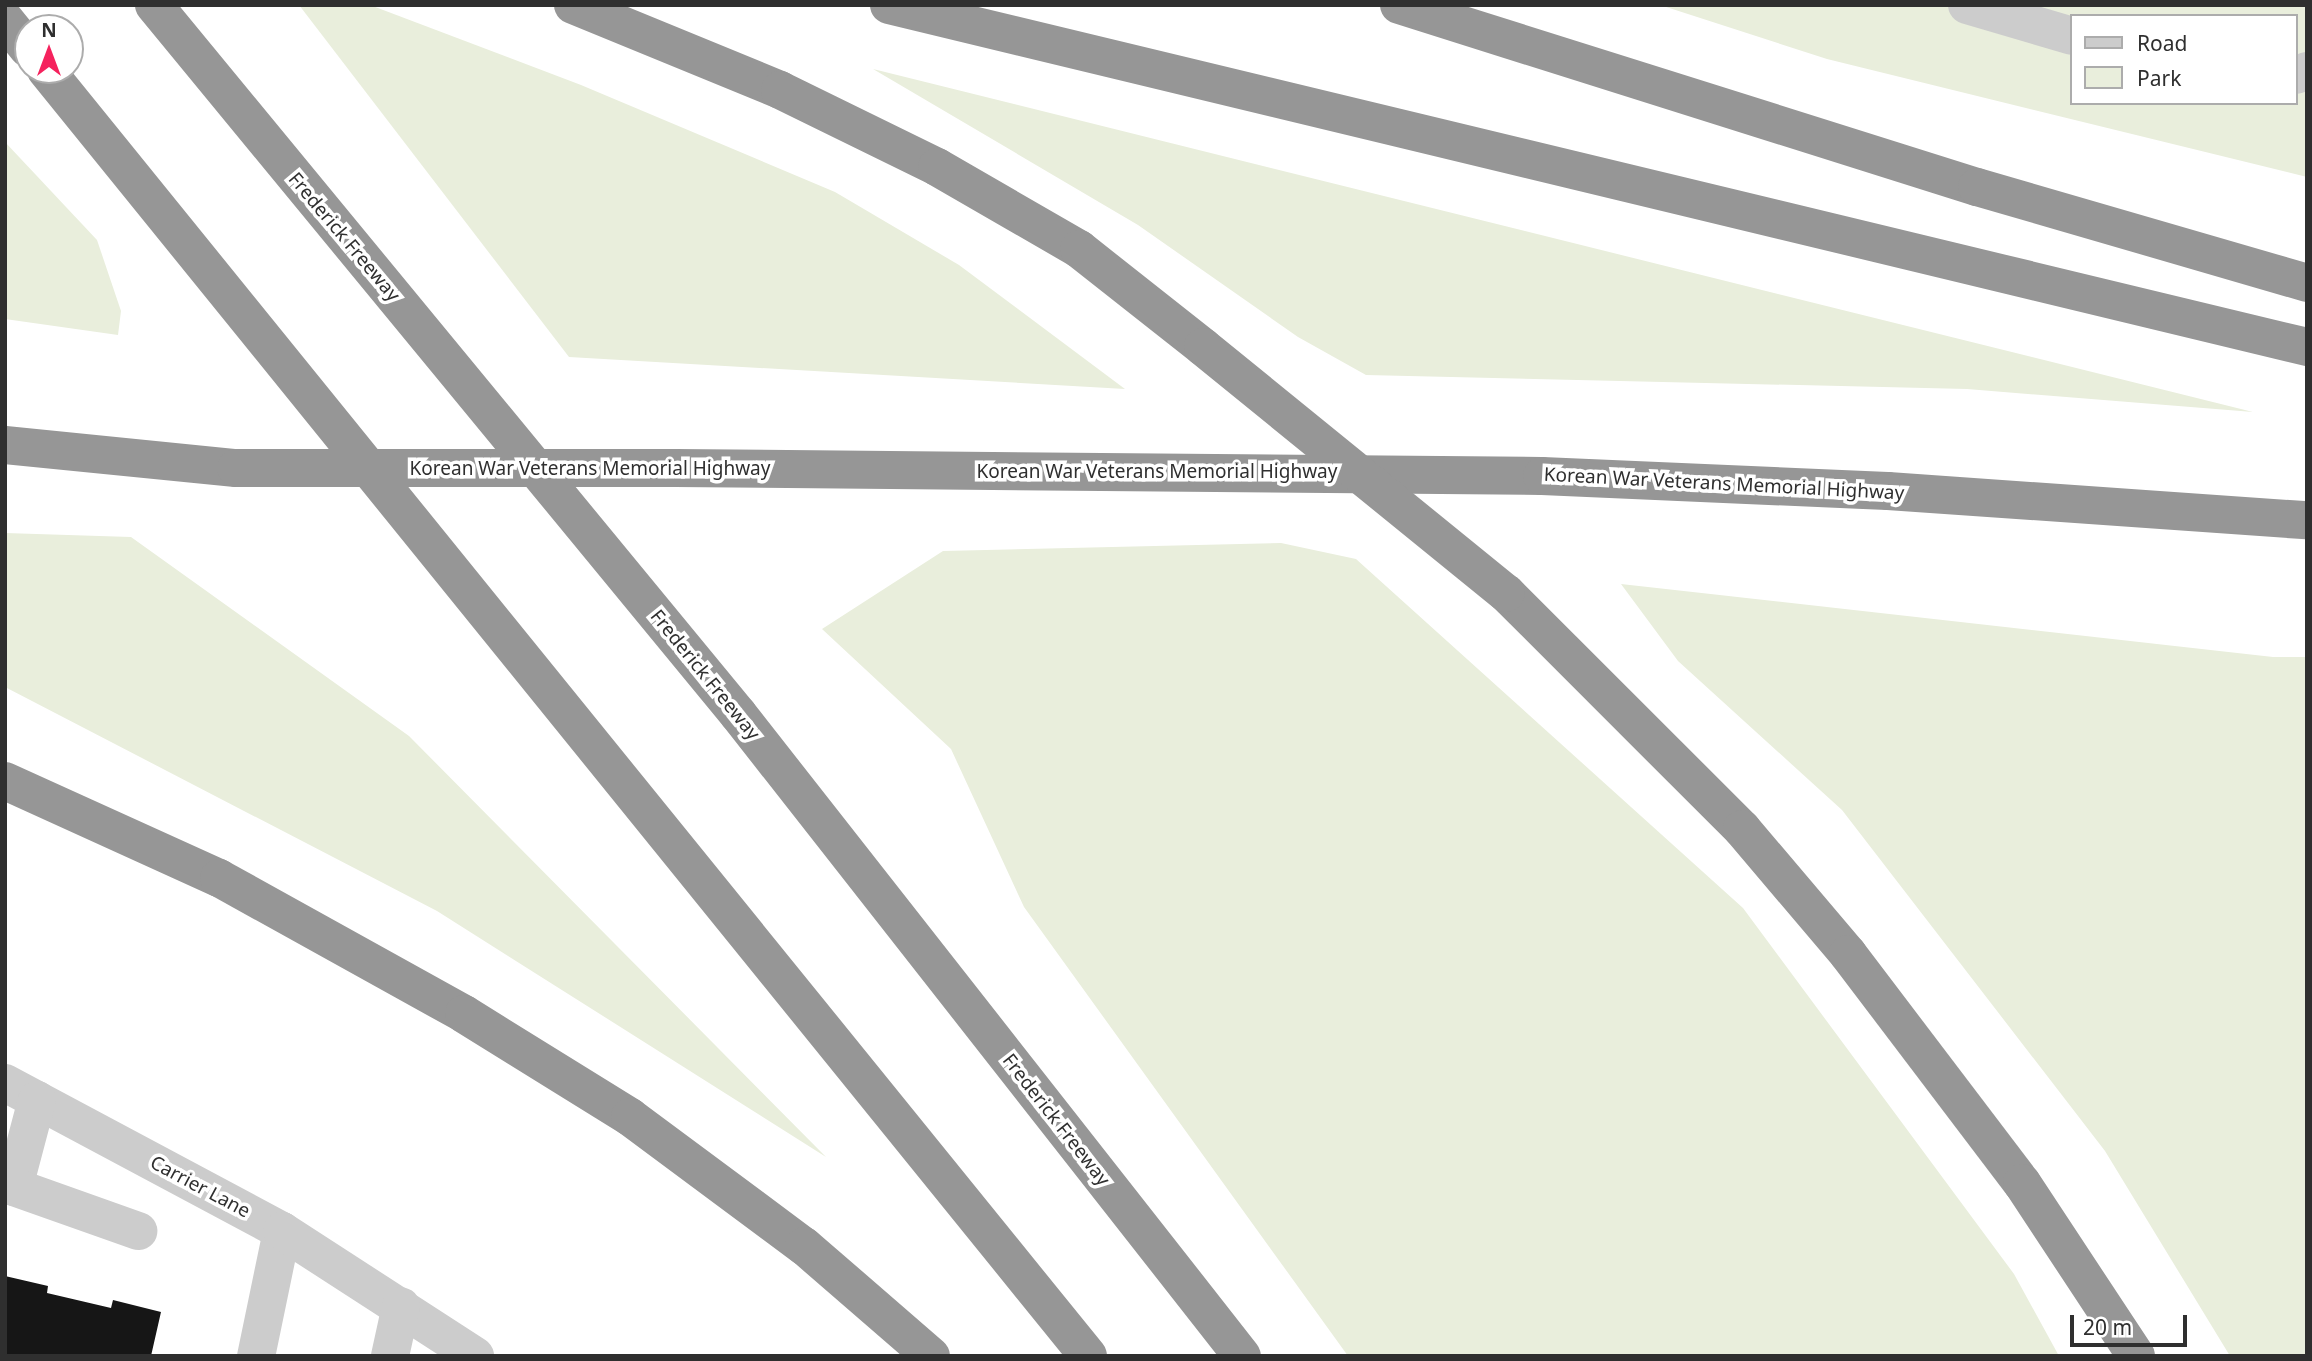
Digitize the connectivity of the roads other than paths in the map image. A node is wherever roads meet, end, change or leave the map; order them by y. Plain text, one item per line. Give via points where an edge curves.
1 (154, 5) edge
2 (573, 5) edge
3 (889, 5) edge
4 (1399, 5) edge
5 (1967, 5) edge
6 (2070, 35) edge
7 (57, 84) edge
8 (2307, 283) edge
9 (2307, 347) edge
10 (5, 445) edge
11 (236, 468) junction
12 (5, 469) edge
13 (2307, 520) edge
14 (5, 781) edge
15 (21, 1092) edge
16 (10, 1185) edge
17 (138, 1231) dead end
18 (282, 1231) junction
19 (401, 1306) junction
20 (256, 1356) edge
21 (390, 1356) edge
22 (475, 1356) edge
23 (931, 1356) edge
24 (1088, 1356) edge
25 (1242, 1356) edge
26 (2136, 1356) edge

1 - 25 highway, Frederick Freeway via 738,714
2 - 26 highway, bridge via 780,90 937,167 1079,249 1506,593 1742,829 1848,954 2006,1161
3 - 9 highway
4 - 8 highway via 1978,187
5 - 6 lane
7 - 24 highway
10 - 11 highway
11 - 12 highway, Korean War Veterans Memorial Highway
11 - 13 highway, Korean War Veterans Memorial Highway, bridge via 1542,475 1888,491
14 - 23 highway via 219,878 488,1028 630,1117 804,1246
15 - 16 lane
15 - 18 lane, Carrier Lane
16 - 17 lane
18 - 19 lane, Carrier Lane
18 - 20 lane
19 - 21 lane
19 - 22 lane, Carrier Lane

